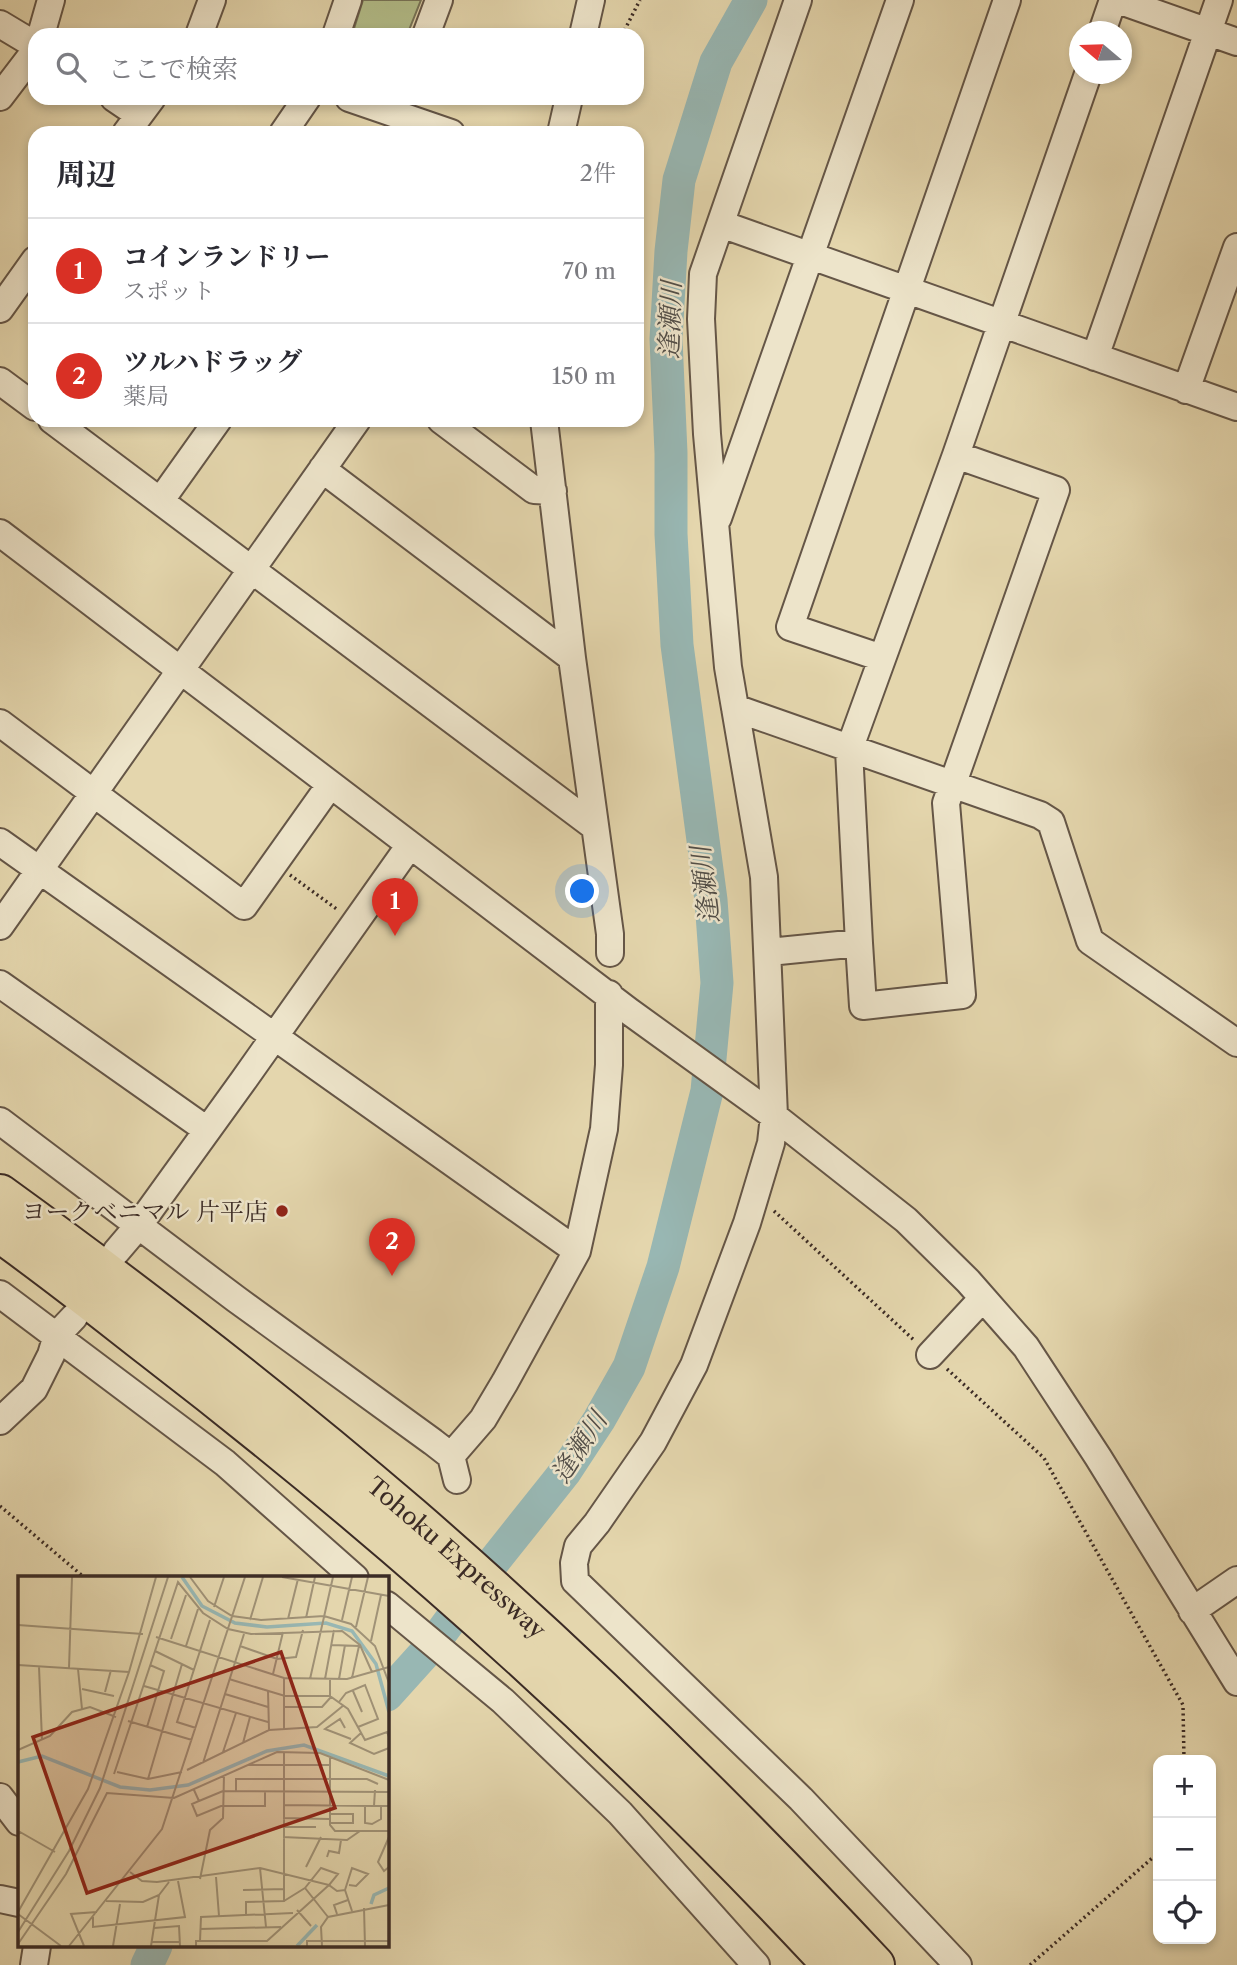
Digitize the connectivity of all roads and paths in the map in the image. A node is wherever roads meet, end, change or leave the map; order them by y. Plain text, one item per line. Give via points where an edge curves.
1 (51, 0) edge
2 (212, 0) edge
3 (348, 0) edge
4 (439, 0) edge
5 (591, 0) edge
6 (640, 0) edge
7 (798, 0) edge
8 (900, 0) edge
9 (1007, 0) edge
10 (1116, 0) edge
11 (1219, 0) edge
12 (1107, 21) edge
13 (0, 24) edge
14 (43, 28) edge
15 (202, 28) edge
16 (338, 28) edge
17 (429, 28) edge
18 (585, 28) edge
19 (626, 28) edge
20 (1208, 32) junction
21 (28, 41) edge
22 (1237, 42) edge
23 (28, 60) edge
24 (1085, 84) edge
25 (0, 97) edge
26 (124, 105) edge
27 (302, 105) edge
28 (567, 105) edge
29 (401, 107) edge
30 (139, 115) edge
31 (288, 126) edge
32 (438, 126) edge
33 (563, 126) edge
34 (721, 224) junction
35 (1237, 247) edge
36 (810, 257) junction
37 (28, 270) edge
38 (906, 290) junction
39 (0, 309) edge
40 (1001, 324) junction
41 (1094, 357) junction
42 (0, 381) edge
43 (1186, 390) junction
44 (28, 402) edge
45 (1237, 407) edge
46 (70, 427) edge
47 (213, 427) edge
48 (353, 427) edge
49 (451, 427) edge
50 (545, 427) edge
51 (956, 455) junction
52 (322, 469) junction
53 (553, 491) junction
54 (161, 500) junction
55 (715, 526) junction
56 (0, 533) edge
57 (252, 570) junction
58 (572, 657) junction
59 (883, 658) junction
60 (181, 671) junction
61 (735, 708) junction
62 (0, 723) edge
63 (849, 750) junction
64 (951, 783) junction
65 (331, 785) junction
66 (93, 792) junction
67 (595, 827) junction
68 (0, 842) edge
69 (410, 845) junction
70 (275, 863) junction
71 (40, 870) junction
72 (344, 914) dead end
73 (0, 926) edge
74 (859, 943) junction
75 (769, 952) junction
76 (610, 953) dead end
77 (0, 984) edge
78 (608, 994) junction
79 (272, 1037) junction
80 (1237, 1043) edge
81 (769, 1113) junction
82 (0, 1121) edge
83 (207, 1130) junction
84 (0, 1194) edge
85 (755, 1196) junction
86 (139, 1225) junction
87 (0, 1233) edge
88 (577, 1251) junction
89 (116, 1252) dead end
90 (0, 1294) edge
91 (983, 1298) junction
92 (66, 1326) junction
93 (930, 1355) junction
94 (0, 1421) edge
95 (0, 1506) edge
96 (401, 1528) junction
97 (84, 1576) edge
98 (353, 1576) edge
99 (1237, 1580) edge
100 (388, 1606) edge
101 (1192, 1611) junction
102 (517, 1632) junction
103 (1237, 1682) edge
104 (1184, 1755) edge
105 (0, 1797) edge
106 (18, 1821) edge
107 (1153, 1857) edge
108 (0, 1899) edge
109 (18, 1903) edge
110 (756, 1965) edge
111 (832, 1965) edge
112 (875, 1965) edge
113 (958, 1965) edge
114 (1030, 1965) edge

1 - 14 street
2 - 15 street
3 - 16 street
4 - 17 street
5 - 18 street
6 - 19 path
7 - 34 street
8 - 36 street
9 - 38 street
10 - 12 street
10 - 20 street
11 - 20 street
13 - 21 street
20 - 22 street
20 - 41 street
23 - 25 street
24 - 40 street
26 - 30 street
27 - 31 street
28 - 33 street
29 - 32 street
34 - 36 street
34 - 55 street via 703,274 701,319
35 - 43 street
36 - 38 street
36 - 55 street
37 - 39 street
38 - 40 street
38 - 59 street via 790,627
40 - 41 street
40 - 51 street
41 - 43 street
42 - 44 street
43 - 45 street
46 - 54 street
47 - 54 street
48 - 52 street
49 - 53 street via 534,490
50 - 53 street
51 - 59 street
51 - 64 street via 1056,491
52 - 57 street
52 - 58 street
53 - 58 street
54 - 57 street
55 - 61 street
56 - 60 street
57 - 60 street
57 - 67 street
58 - 67 street
59 - 63 street
60 - 65 street
60 - 66 street
61 - 63 street
61 - 75 street via 764,877
62 - 66 street
63 - 64 street
63 - 74 street
64 - 74 street via 946,803 962,995 863,1006
64 - 80 street via 1051,822 1090,941
65 - 69 street
65 - 70 street
66 - 70 street via 244,906
66 - 71 street
67 - 76 street
68 - 71 street
69 - 78 street
69 - 79 street
70 - 72 path
71 - 73 street
71 - 79 street
74 - 75 street
75 - 81 street
77 - 83 street
78 - 81 street
78 - 88 street via 604,1129
79 - 83 street
79 - 88 street
81 - 85 street via 771,1143
81 - 91 street via 906,1220
82 - 86 street
83 - 86 street
84 - 96 highway, Tohoku Expressway via 192,1339
85 - 93 path
85 - 113 street via 694,1365 653,1442 578,1546 575,1581 801,1798
86 - 88 street via 454,1468
86 - 89 street
87 - 96 highway, Tohoku Expressway via 245,1420
90 - 92 street
91 - 93 street
91 - 101 street via 1026,1347
92 - 94 street via 40,1380
92 - 98 street
93 - 104 path via 1044,1458 1183,1705
95 - 97 path
96 - 102 highway, Tohoku Expressway
99 - 101 street
100 - 110 street via 503,1700 620,1813
101 - 103 street
102 - 111 highway, Tohoku Expressway via 597,1727
102 - 112 highway, Tohoku Expressway via 706,1789
105 - 106 street
107 - 114 path
108 - 109 street

